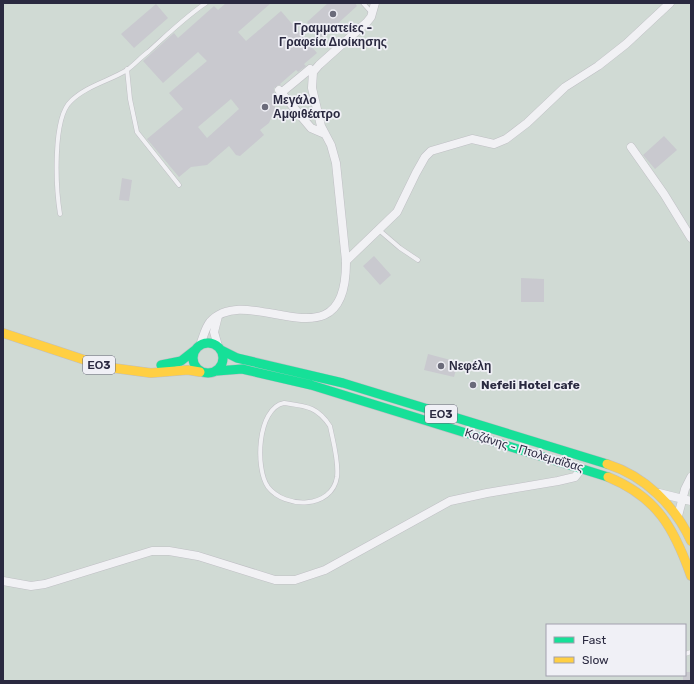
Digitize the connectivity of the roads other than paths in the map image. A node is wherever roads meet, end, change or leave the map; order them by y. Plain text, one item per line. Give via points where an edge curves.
1 (206, 3) edge
2 (363, 3) edge
3 (375, 3) edge
4 (670, 3) edge
5 (372, 13) junction
6 (127, 70) junction
7 (313, 72) junction
8 (324, 134) junction
9 (631, 147) dead end
10 (179, 185) dead end
11 (60, 214) dead end
12 (379, 230) junction
13 (691, 238) edge
14 (418, 260) dead end
15 (346, 261) junction
16 (218, 316) junction
17 (3, 324) edge
18 (3, 333) edge
19 (197, 348) junction
20 (220, 348) junction
21 (216, 371) junction
22 (200, 372) junction
23 (275, 407) joint
24 (582, 468) junction
25 (691, 477) edge
26 (656, 493) junction
27 (682, 499) junction
28 (691, 501) edge
29 (678, 516) junction
30 (691, 541) edge
31 (691, 576) edge
32 (3, 581) edge

1 - 6 lane
2 - 5 lane
3 - 5 street
4 - 12 street via 626,44 565,87 506,139 494,144 472,140 431,150 416,173 397,212
5 - 7 street via 367,22
6 - 10 lane via 130,99 138,132
6 - 11 lane via 78,95 65,110 57,158
7 - 8 street via 312,88
7 - 8 street via 310,69 280,91 311,128
8 - 15 street via 331,145 336,163
9 - 13 street
12 - 14 lane
12 - 15 street
15 - 16 street via 343,294 338,303 322,315 309,319 243,310
16 - 19 street via 210,322
16 - 20 street via 214,332
17 - 19 main road, ΕΟ3 via 95,356 128,362 167,365 181,361
18 - 22 main road, ΕΟ3 via 106,367 156,373 184,370
19 - 20 main road, ΕΟ3 via 209,343
19 - 22 main road via 193,362
20 - 21 main road via 223,361
20 - 26 main road, Κοζάνης - Πτολεμαΐδας / ΕΟ3 via 237,358 343,383 612,466 634,476
21 - 22 main road, ΕΟ3 via 208,374
21 - 24 main road, Κοζάνης - Πτολεμαΐδας / ΕΟ3 via 235,368 275,375
23 - 23 lane via 284,403 308,406 326,419 330,426 337,478 326,497 307,503 297,502 286,499 268,486 263,467 262,437 266,418
24 - 31 main road, Κοζάνης - Πτολεμαΐδας / ΕΟ3 via 622,482 648,500 674,530
24 - 32 street via 574,477 450,501 324,570 295,580 275,580 198,556 152,551 31,586
25 - 27 street
26 - 27 street
26 - 29 main road, Κοζάνης - Πτολεμαΐδας / ΕΟ3
27 - 28 street
27 - 29 street
29 - 30 main road, Κοζάνης - Πτολεμαΐδας / ΕΟ3

